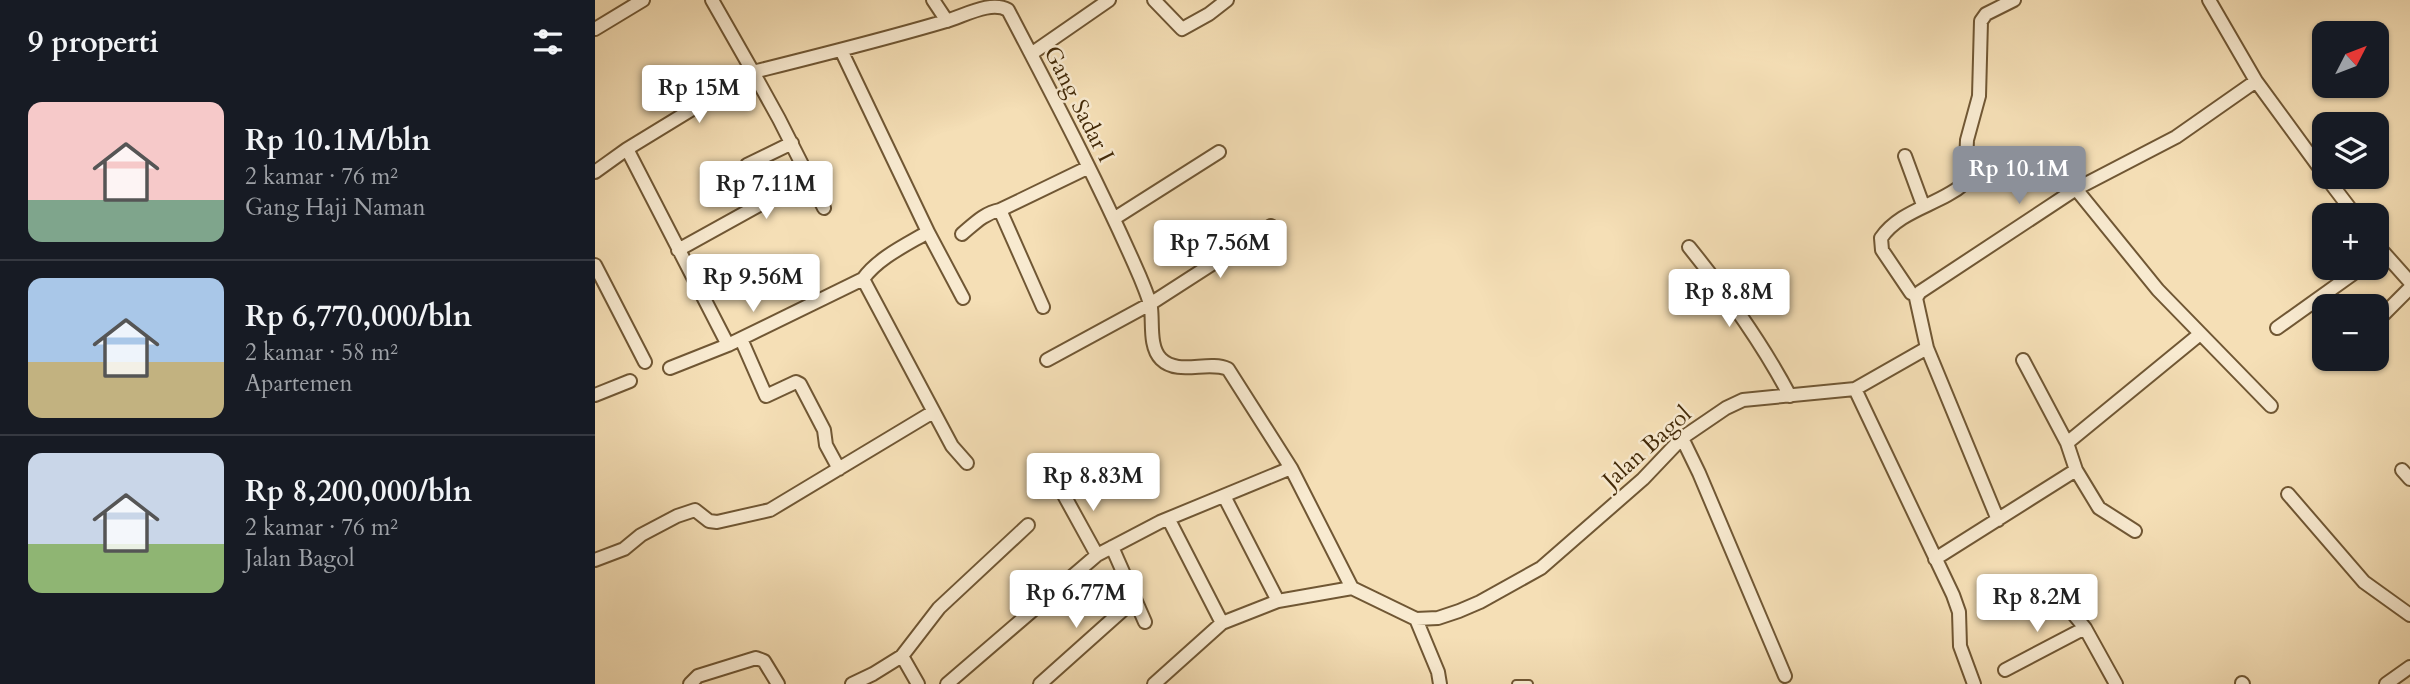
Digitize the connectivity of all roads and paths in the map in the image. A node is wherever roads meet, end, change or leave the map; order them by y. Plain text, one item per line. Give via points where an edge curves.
1 (643, 0) edge
2 (712, 0) edge
3 (933, 0) edge
4 (1109, 0) edge
5 (1154, 0) edge
6 (1227, 0) edge
7 (2014, 0) edge
8 (2209, 0) edge
9 (947, 21) junction
10 (595, 29) edge
11 (841, 50) junction
12 (1031, 54) junction
13 (753, 72) junction
14 (2256, 81) junction
15 (792, 143) junction
16 (627, 149) junction
17 (1219, 152) dead end
18 (1905, 156) dead end
19 (2312, 157) edge
20 (1087, 168) junction
21 (595, 172) edge
22 (2076, 189) junction
23 (1923, 205) junction
24 (824, 208) dead end
25 (1000, 211) junction
26 (1115, 218) junction
27 (1271, 226) dead end
28 (928, 232) junction
29 (962, 234) dead end
30 (1689, 247) dead end
31 (678, 250) junction
32 (2389, 262) edge
33 (595, 265) edge
34 (863, 279) junction
35 (2344, 280) edge
36 (2410, 282) edge
37 (2410, 289) edge
38 (1917, 296) junction
39 (963, 298) dead end
40 (1150, 304) junction
41 (1043, 307) dead end
42 (2389, 309) edge
43 (2277, 328) dead end
44 (2200, 334) junction
45 (741, 339) junction
46 (728, 345) junction
47 (1927, 348) junction
48 (1047, 360) dead end
49 (2022, 360) dead end
50 (645, 362) dead end
51 (670, 368) dead end
52 (630, 381) dead end
53 (1855, 389) junction
54 (595, 395) edge
55 (1790, 396) junction
56 (2271, 406) dead end
57 (933, 412) junction
58 (1682, 438) junction
59 (2067, 443) junction
60 (967, 463) dead end
61 (1291, 468) junction
62 (839, 469) junction
63 (2076, 470) junction
64 (1059, 486) dead end
65 (2288, 494) dead end
66 (1224, 496) junction
67 (1169, 520) junction
68 (1998, 520) junction
69 (1028, 525) dead end
70 (2135, 531) dead end
71 (1112, 547) junction
72 (1097, 555) junction
73 (1935, 559) junction
74 (595, 560) edge
75 (1352, 587) junction
76 (1134, 600) junction
77 (1278, 601) junction
78 (1988, 608) dead end
79 (2410, 615) edge
80 (1416, 619) junction
81 (1145, 622) dead end
82 (1221, 623) junction
83 (2085, 628) junction
84 (902, 656) junction
85 (2410, 667) edge
86 (2005, 670) dead end
87 (1785, 676) dead end
88 (696, 682) edge
89 (778, 684) edge
90 (852, 684) edge
91 (918, 684) edge
92 (947, 684) edge
93 (1040, 684) edge
94 (1154, 684) edge
95 (1440, 684) edge
96 (1515, 684) edge
97 (1529, 684) edge
98 (1974, 684) edge
99 (2116, 684) edge
100 (2386, 684) edge

1 - 10 street
2 - 13 street
3 - 9 street
4 - 12 street
5 - 6 street via 1182,29
7 - 23 street via 1981,21 1979,96 1968,140 1966,180
8 - 14 street
9 - 11 street, Gang Sadar I
9 - 12 street, Gang Sadar I via 1001,6 1008,10
11 - 13 street, Gang Sadar I
11 - 28 street
12 - 20 street, Gang Sadar I
13 - 15 street
13 - 16 street, Gang Sadar I
14 - 19 street
14 - 22 street via 2176,137
15 - 24 street
15 - 31 street via 747,165 763,198 761,204
16 - 21 street, Gang Sadar I
16 - 31 street
17 - 26 street
18 - 23 street
20 - 25 street
20 - 26 street, Gang Sadar I
22 - 38 street
22 - 44 street
23 - 38 street via 1884,232 1880,242 1901,279
25 - 29 street via 979,219
25 - 41 street
26 - 40 street, Gang Sadar I
27 - 40 street
28 - 34 street via 890,255
28 - 39 street
30 - 55 street via 1776,368
31 - 46 street
32 - 36 street
33 - 50 street
34 - 45 street
34 - 57 street
35 - 43 street
37 - 42 street
38 - 47 street
40 - 48 street
40 - 61 street, Gang Sadar I via 1159,357 1180,367 1228,369
44 - 56 street
44 - 59 street
45 - 46 street
45 - 62 street via 765,395 800,384
46 - 51 street
47 - 53 street
47 - 68 street
49 - 59 street
52 - 54 street
53 - 55 street, Jalan Bagol
53 - 73 street
55 - 58 street, Jalan Bagol via 1743,400
57 - 60 street
57 - 62 street
58 - 80 street, Jalan Bagol via 1643,480 1541,568 1459,611
58 - 87 street
59 - 63 street
61 - 66 street
61 - 75 street
62 - 74 street via 770,510 717,522 695,510
63 - 68 street
63 - 70 street via 2099,508
64 - 72 street
65 - 79 street via 2364,582
66 - 67 street
66 - 77 street
67 - 71 street
67 - 82 street
68 - 73 street
69 - 84 street via 939,608
71 - 72 street
71 - 76 street
72 - 92 street
73 - 98 street via 1957,603 1960,646
75 - 77 street
75 - 80 street
76 - 81 street
76 - 93 street
77 - 82 street
78 - 83 street via 2043,580
80 - 95 street
82 - 94 street
83 - 86 street
83 - 99 street
84 - 90 street
84 - 91 street
85 - 100 street
88 - 89 street via 756,658 764,661
96 - 97 lane

